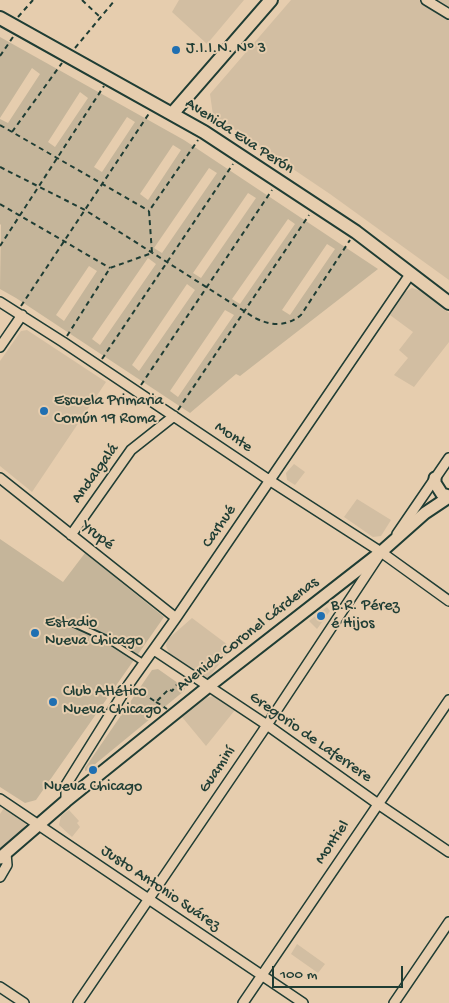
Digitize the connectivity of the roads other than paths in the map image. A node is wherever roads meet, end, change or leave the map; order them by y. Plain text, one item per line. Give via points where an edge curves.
1 (271, 0) edge
2 (426, 0) edge
3 (449, 14) edge
4 (0, 18) edge
5 (172, 114) junction
6 (411, 273) junction
7 (0, 303) edge
8 (449, 303) edge
9 (19, 314) junction
10 (0, 346) edge
11 (174, 416) junction
12 (449, 458) edge
13 (0, 478) edge
14 (435, 478) junction
15 (270, 480) junction
16 (449, 497) edge
17 (71, 535) junction
18 (392, 540) junction
19 (381, 552) junction
20 (449, 601) edge
21 (176, 618) junction
22 (72, 622) dead end
23 (154, 650) junction
24 (144, 663) junction
25 (209, 686) junction
26 (449, 700) edge
27 (267, 725) junction
28 (0, 799) edge
29 (66, 801) junction
30 (378, 804) junction
31 (38, 825) junction
32 (449, 852) edge
33 (3, 856) edge
34 (0, 877) edge
35 (149, 900) junction
36 (449, 922) edge
37 (262, 975) junction
38 (0, 987) edge
39 (24, 1003) edge
40 (78, 1003) edge
41 (243, 1003) edge
42 (303, 1003) edge
43 (394, 1003) edge

1 - 5 main road
2 - 3 street
4 - 5 main road, Avenida Eva Perón
5 - 6 main road, Avenida Eva Perón via 356,232
6 - 8 main road, Avenida Eva Perón
6 - 15 street, Carhué
7 - 9 street, Monte
9 - 10 street
9 - 11 street, Monte
11 - 15 street, Monte
11 - 17 street, Andalgalá via 131,450
12 - 14 street
13 - 17 street, Yrupé
14 - 16 street via 438,489
14 - 18 street
15 - 19 street, Monte
15 - 21 street, Carhué
16 - 18 street, Avenida Coronel Cárdenas
17 - 21 street, Yrupé
18 - 19 street, Avenida Coronel Cárdenas
19 - 20 street, Monte
19 - 25 street, Avenida Coronel Cárdenas
19 - 27 street, Guaminí
21 - 23 street, Carhué
22 - 24 lane via 108,639
23 - 24 street, Carhué
23 - 25 street, Gregorio de Laferrere
24 - 29 street, Carhué via 66,785
25 - 27 street, Gregorio de Laferrere
25 - 29 street, Avenida Coronel Cárdenas
26 - 30 street, Montiel
27 - 30 street, Gregorio de Laferrere
27 - 35 street, Guaminí
28 - 31 street, Justo Antonio Suárez
29 - 31 street, Avenida Coronel Cárdenas
30 - 32 street, Gregorio de Laferrere
30 - 37 street, Montiel
31 - 33 street, Avenida Coronel Cárdenas
31 - 35 street, Justo Antonio Suárez
33 - 34 street via 7,865
35 - 37 street, Justo Antonio Suárez
35 - 40 street, Guaminí
36 - 43 street
37 - 41 street, Montiel
37 - 42 street, Justo Antonio Suárez
38 - 39 street

